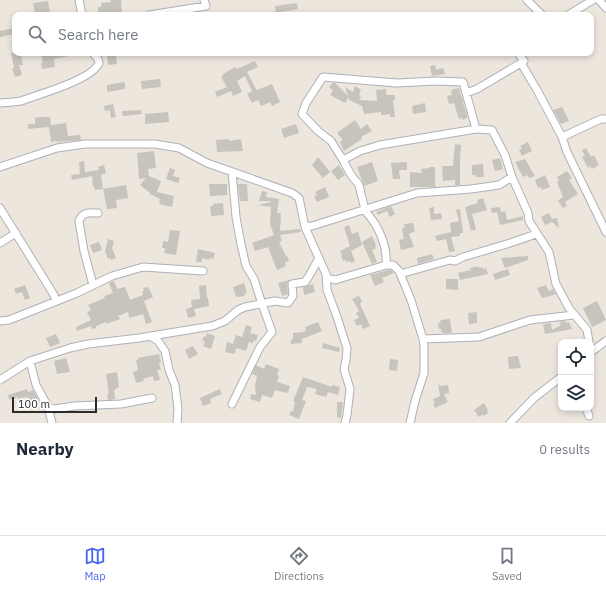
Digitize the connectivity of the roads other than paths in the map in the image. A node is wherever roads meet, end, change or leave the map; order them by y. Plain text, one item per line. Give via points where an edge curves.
1 (79, 0) edge
2 (204, 0) edge
3 (528, 0) edge
4 (593, 0) edge
5 (599, 0) edge
6 (606, 8) edge
7 (81, 12) edge
8 (169, 12) edge
9 (538, 12) edge
10 (573, 12) edge
11 (96, 56) edge
12 (520, 56) edge
13 (521, 63) junction
14 (466, 93) junction
15 (0, 102) edge
16 (606, 119) edge
17 (476, 129) junction
18 (562, 137) junction
19 (343, 160) junction
20 (0, 166) edge
21 (232, 172) junction
22 (512, 177) junction
23 (0, 208) edge
24 (367, 209) junction
25 (98, 213) dead end
26 (305, 227) junction
27 (606, 232) edge
28 (16, 234) junction
29 (536, 234) junction
30 (0, 243) edge
31 (319, 258) junction
32 (386, 265) junction
33 (203, 271) dead end
34 (326, 274) junction
35 (400, 274) junction
36 (93, 285) junction
37 (56, 301) junction
38 (262, 304) junction
39 (574, 315) junction
40 (0, 321) edge
41 (159, 338) junction
42 (424, 339) junction
43 (588, 339) edge
44 (606, 341) edge
45 (594, 350) edge
46 (30, 361) junction
47 (558, 379) edge
48 (0, 380) edge
49 (152, 398) dead end
50 (232, 404) dead end
51 (48, 407) junction
52 (587, 411) edge
53 (589, 416) dead end
54 (52, 423) edge
55 (177, 423) edge
56 (345, 423) edge
57 (410, 423) edge
58 (510, 423) edge

1 - 7 street
2 - 8 street via 206,6
3 - 9 street
4 - 10 street
5 - 6 street
11 - 15 street via 99,63 96,68 68,84 21,101
12 - 13 street via 524,61
13 - 14 street
13 - 18 street
14 - 17 street
14 - 19 street via 463,82 397,83 323,77 302,114 332,141
16 - 18 street
17 - 19 street via 380,145 352,154
17 - 22 street via 492,130 505,155
18 - 27 street
19 - 24 street via 359,185
20 - 21 street via 57,148 85,144 138,143 179,148 207,163
21 - 26 street via 292,193 299,198
21 - 38 street via 236,217 246,266 254,279
22 - 24 street via 499,185 417,193
22 - 29 street
23 - 28 street
24 - 26 street
24 - 32 street via 366,212 383,240
25 - 36 street via 85,213 79,221
26 - 31 street
28 - 30 street
28 - 37 street
29 - 35 street via 455,261 450,260
29 - 39 street via 549,252 556,284
31 - 34 street
31 - 38 street via 305,282 292,284 293,296 288,303 274,301
32 - 34 street via 335,280 328,278
32 - 35 street via 395,266
33 - 36 street via 143,267 112,276
34 - 56 street via 327,290 347,348 344,369 350,389
35 - 42 street
36 - 37 street
37 - 40 street via 9,320
38 - 41 street via 238,310 224,321 212,326
38 - 50 street via 272,332 260,347
39 - 42 street via 530,320 479,336
39 - 43 street via 587,330
41 - 46 street via 150,336 100,342 70,348
41 - 55 street via 175,385
42 - 57 street via 424,373
44 - 45 street
46 - 48 street
46 - 51 street via 36,385
47 - 58 street via 534,398
49 - 51 street via 122,404 55,409
51 - 54 street
52 - 53 street

